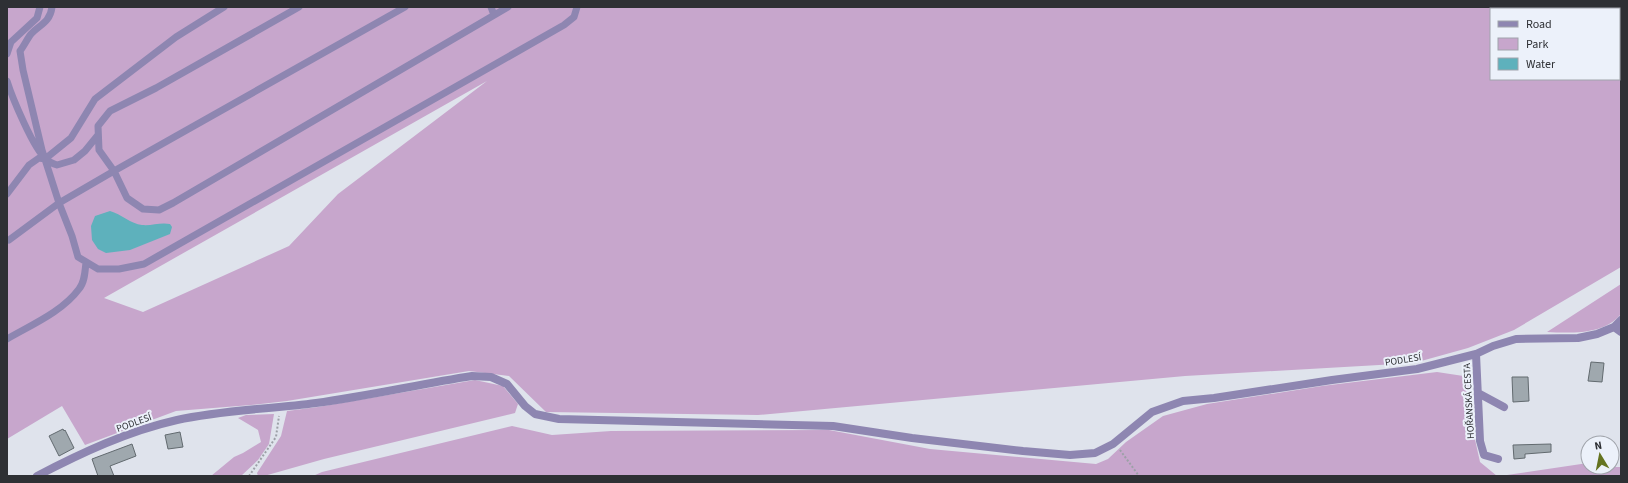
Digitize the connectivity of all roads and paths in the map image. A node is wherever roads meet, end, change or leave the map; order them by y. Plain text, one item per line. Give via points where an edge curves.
1 (40, 7) edge
2 (52, 7) edge
3 (224, 7) edge
4 (299, 7) edge
5 (405, 7) edge
6 (491, 7) edge
7 (508, 7) edge
8 (577, 7) edge
9 (494, 15) junction
10 (7, 54) edge
11 (7, 81) edge
12 (98, 135) junction
13 (45, 159) junction
14 (114, 171) junction
15 (7, 194) edge
16 (59, 203) junction
17 (8, 240) edge
18 (86, 262) junction
19 (1621, 320) edge
20 (1618, 329) edge
21 (7, 339) edge
22 (1476, 354) junction
23 (1478, 393) junction
24 (280, 406) junction
25 (1504, 406) dead end
26 (1113, 444) junction
27 (1498, 459) dead end
28 (37, 476) edge
29 (249, 476) edge
30 (1139, 476) edge

1 - 10 lane via 38,18 11,42
2 - 13 lane via 45,24 31,34 20,51
3 - 13 lane via 176,37 95,99 71,138
4 - 12 lane via 156,88 110,111 98,126
5 - 14 lane
6 - 9 lane
7 - 9 lane
8 - 18 lane via 574,17 564,25 144,264 119,270 98,269
9 - 14 lane via 159,210 143,209 127,198
11 - 13 lane via 27,129
12 - 13 lane via 74,160 57,165
12 - 14 lane via 99,150
13 - 15 lane via 39,158 30,165
13 - 16 lane
14 - 16 lane
16 - 17 lane
16 - 18 lane via 78,257
18 - 21 lane via 80,288 60,308
19 - 20 street, HOŘANSKÁ CESTA
20 - 22 street, HOŘANSKÁ CESTA via 1578,338 1516,339
22 - 23 street, HOŘANSKÁ CESTA
22 - 26 street, PODLESÍ via 1417,369 1183,401 1152,412
23 - 25 street
23 - 27 street, HOŘANSKÁ CESTA via 1480,440 1484,455
24 - 26 street, PODLESÍ via 315,403 472,376 491,377 507,384 525,406 536,414 559,419 833,426 912,438 1070,455 1095,453
24 - 28 street, PODLESÍ via 179,420 143,428
24 - 29 path via 276,437
26 - 30 path via 1124,454

